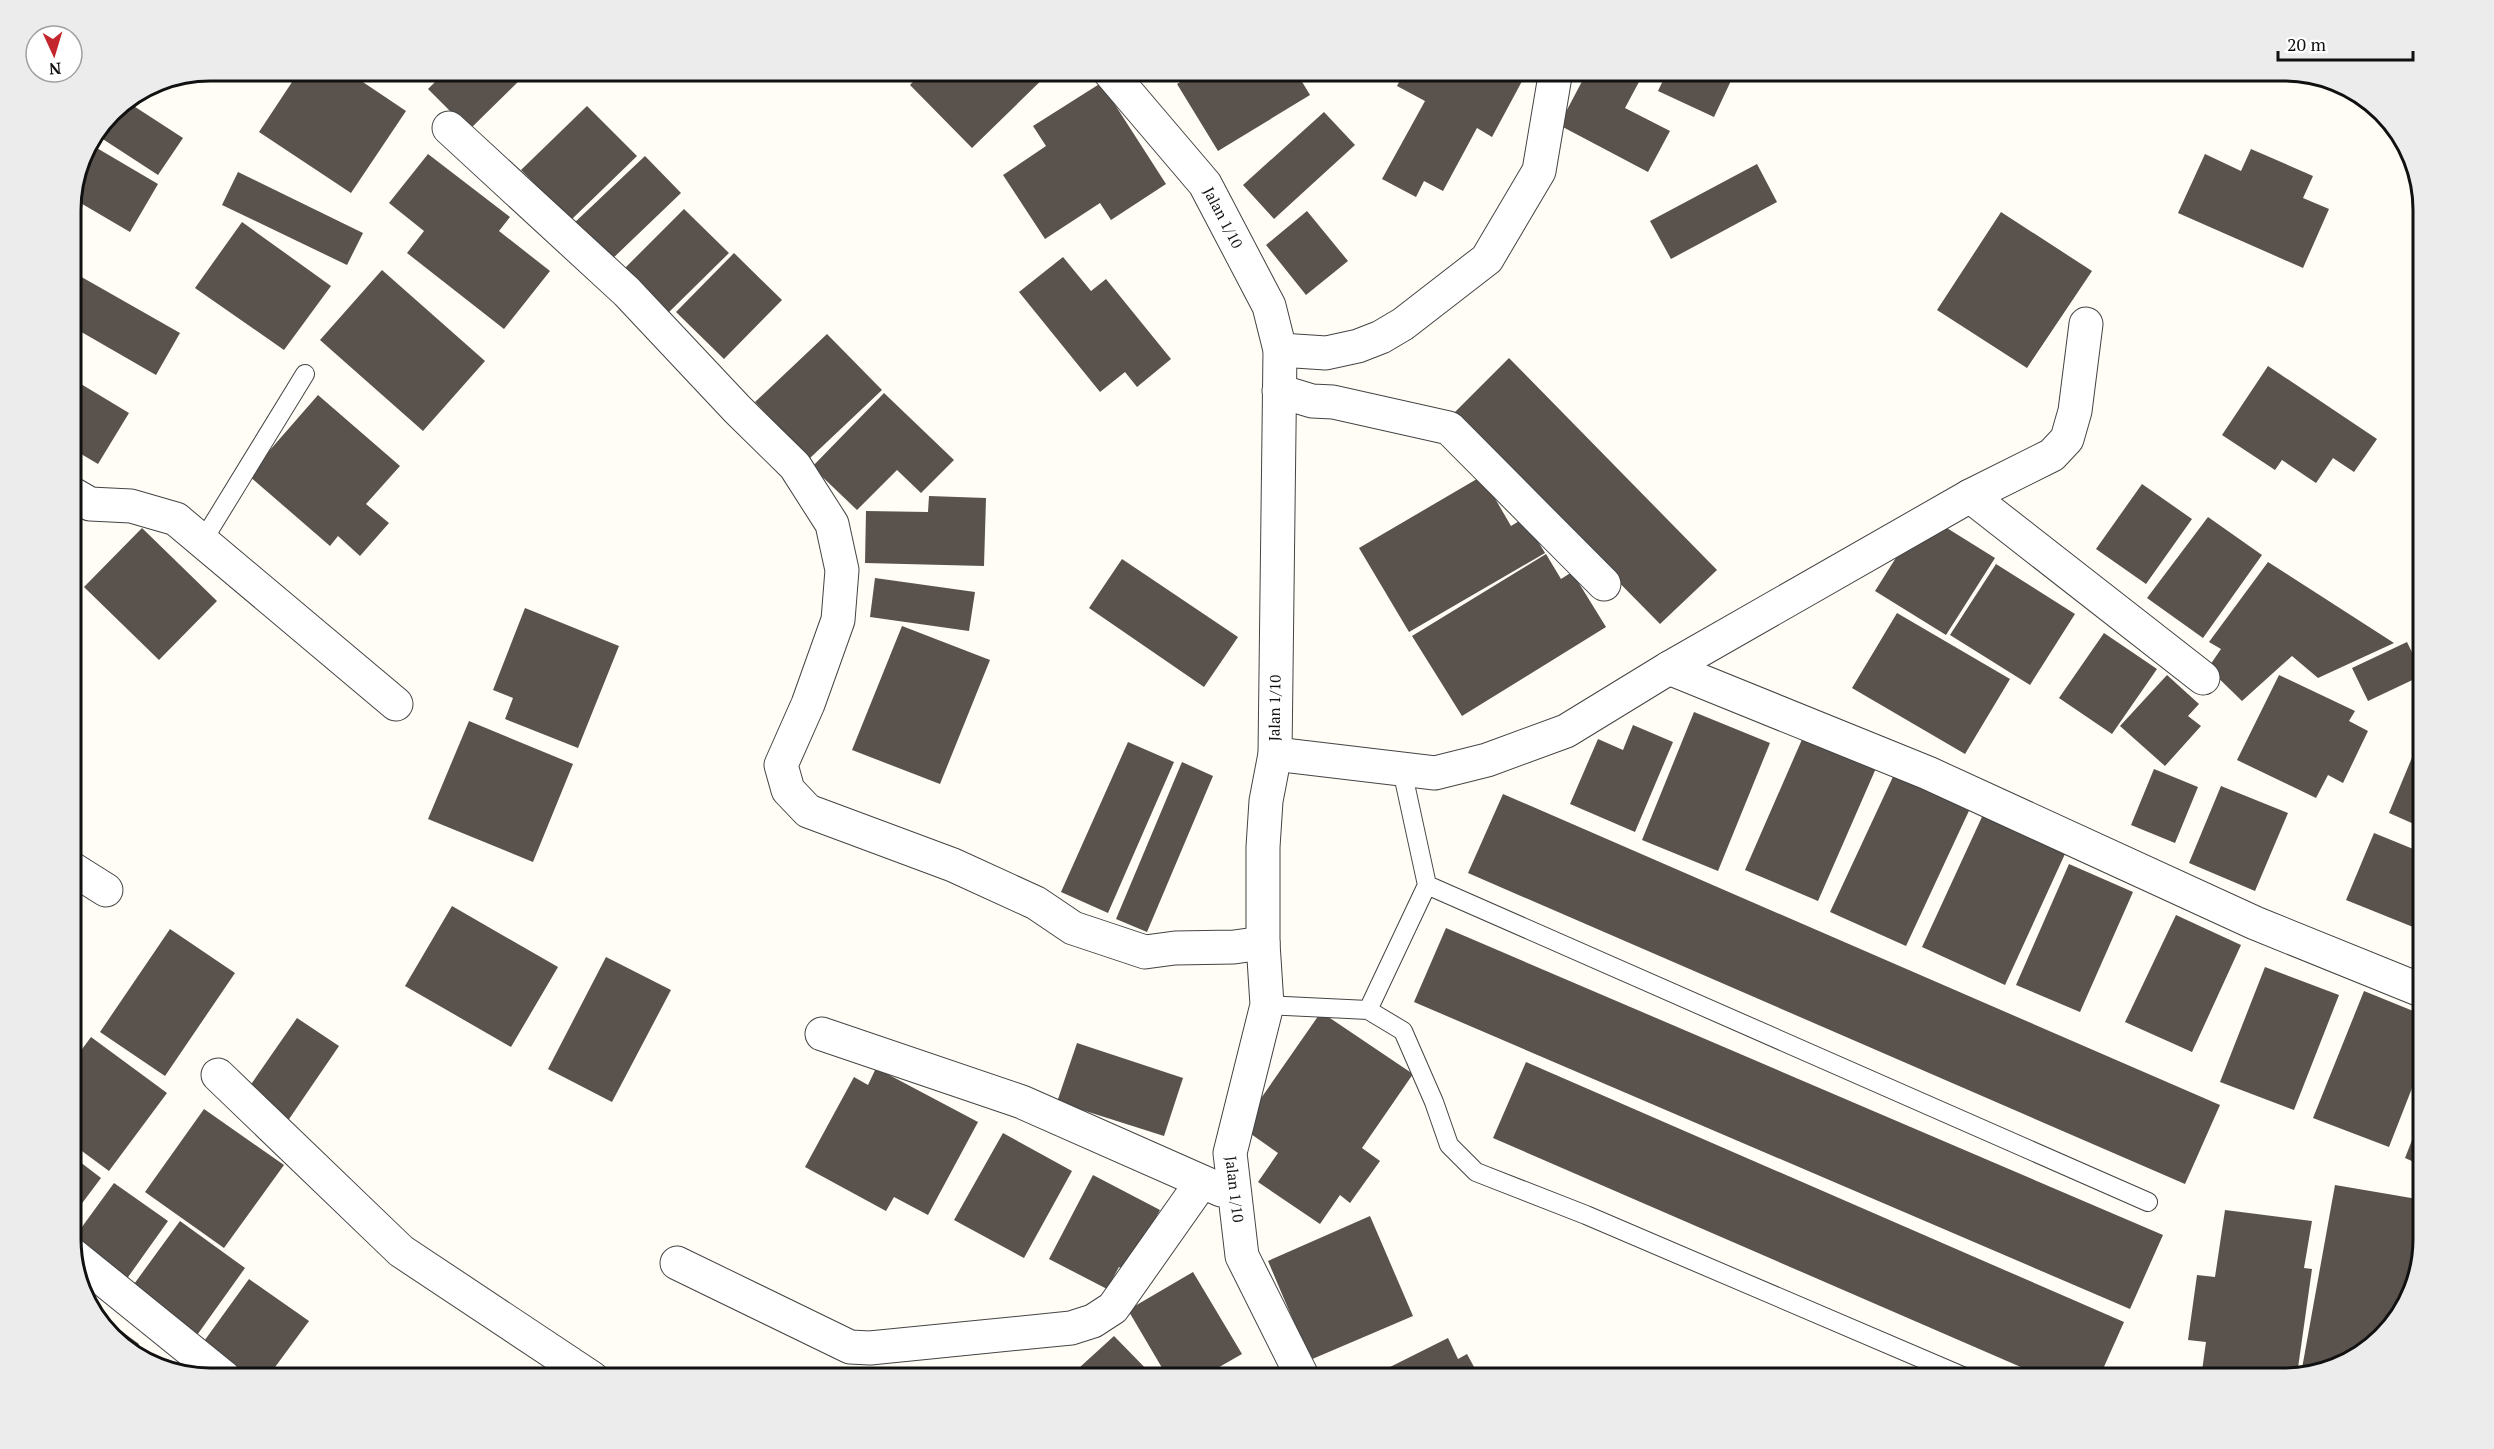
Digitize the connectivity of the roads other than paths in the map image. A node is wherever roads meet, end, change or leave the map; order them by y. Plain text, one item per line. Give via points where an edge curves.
1 (1117, 81) edge
2 (1554, 81) edge
3 (449, 128) dead end
4 (2086, 324) dead end
5 (1280, 350) junction
6 (305, 374) dead end
7 (1279, 391) junction
8 (1970, 496) junction
9 (81, 499) edge
10 (202, 542) junction
11 (1604, 584) dead end
12 (1669, 668) junction
13 (2203, 678) dead end
14 (396, 704) dead end
15 (1275, 754) junction
16 (1402, 770) junction
17 (81, 874) edge
18 (1427, 885) junction
19 (106, 890) dead end
20 (1263, 943) junction
21 (2413, 987) edge
22 (1267, 1005) junction
23 (1368, 1010) junction
24 (822, 1034) dead end
25 (218, 1075) dead end
26 (1201, 1183) junction
27 (1234, 1195) junction
28 (2148, 1202) dead end
29 (83, 1263) edge
30 (677, 1263) dead end
31 (213, 1368) edge
32 (577, 1368) edge
33 (1298, 1368) edge
34 (1944, 1368) edge

1 - 5 street, Jalan 1/10 via 1205,184 1269,306
2 - 5 street via 1539,171 1487,259 1381,337 1326,353
3 - 20 street via 627,292 795,466 832,524 842,570 838,620 781,765 788,790 808,811 953,865 1036,903 1073,928 1145,952
4 - 8 street via 2075,411 2067,439 2052,455
5 - 7 street, Jalan 1/10
6 - 10 lane
7 - 11 street via 1449,428
7 - 15 street, Jalan 1/10
8 - 12 street
8 - 13 street
9 - 10 street via 90,504 130,506 176,519
10 - 14 street
12 - 16 street via 1566,731 1453,770 1435,774
12 - 21 street via 1928,772 2255,923
15 - 16 street
15 - 20 street, Jalan 1/10 via 1263,847
16 - 18 lane
17 - 19 street
18 - 23 lane
18 - 28 lane
20 - 22 street, Jalan 1/10
22 - 23 lane
22 - 27 street, Jalan 1/10 via 1230,1153
23 - 34 lane via 1403,1031 1449,1144 1476,1172
24 - 26 street via 1022,1102
25 - 32 street via 401,1251
26 - 27 street
26 - 30 street via 1113,1308 1093,1321 1071,1328 850,1347
27 - 33 street, Jalan 1/10 via 1242,1256
29 - 31 street

